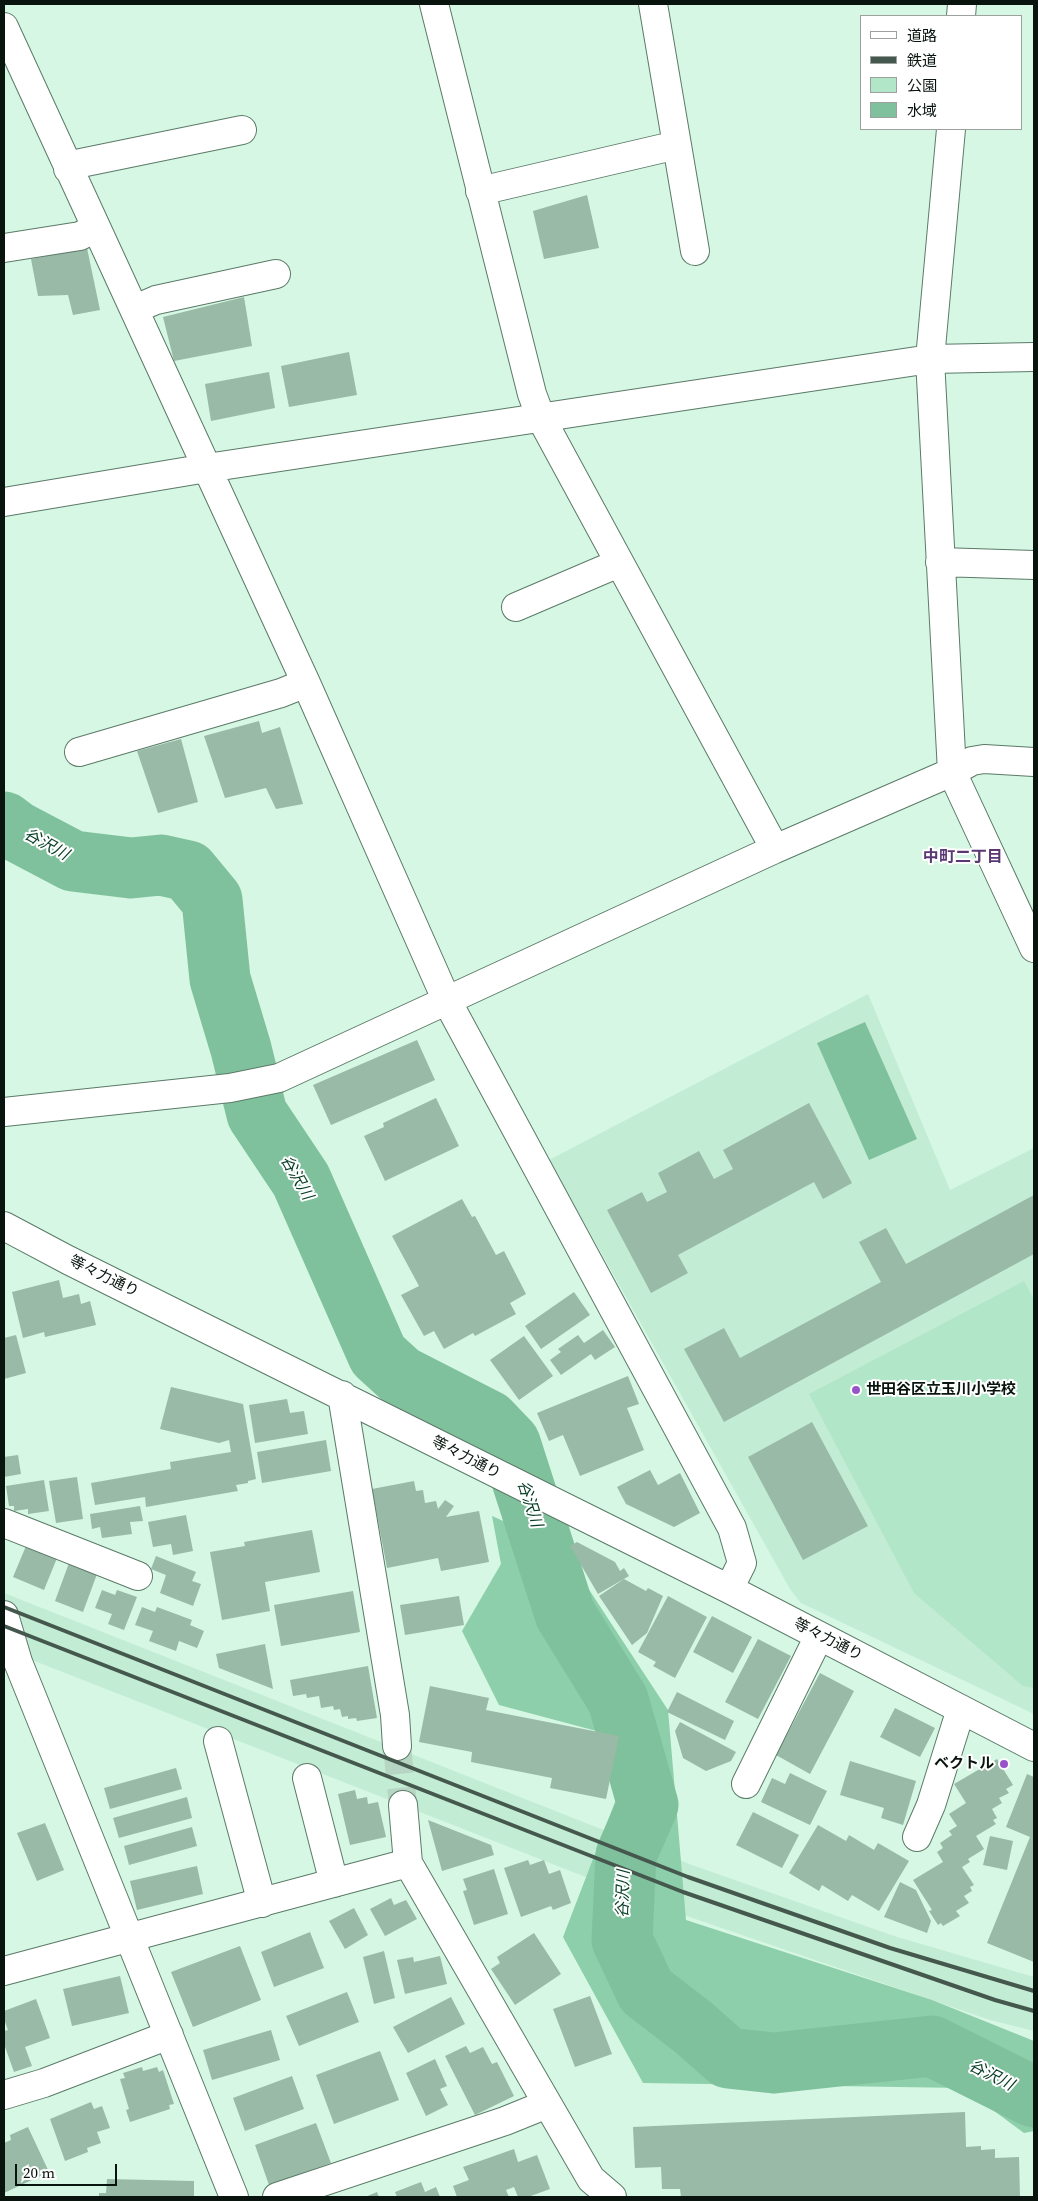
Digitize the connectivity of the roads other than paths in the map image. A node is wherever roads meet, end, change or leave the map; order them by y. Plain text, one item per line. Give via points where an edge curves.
1 (434, 4) edge
2 (653, 4) edge
3 (4, 27) edge
4 (242, 130) dead end
5 (951, 130) edge
6 (677, 145) junction
7 (68, 169) junction
8 (480, 191) junction
9 (95, 228) junction
10 (4, 248) edge
11 (695, 251) dead end
12 (276, 274) dead end
13 (135, 309) junction
14 (1034, 357) edge
15 (930, 359) junction
16 (541, 418) junction
17 (207, 468) junction
18 (4, 502) edge
19 (940, 562) junction
20 (620, 563) junction
21 (1034, 565) edge
22 (516, 606) dead end
23 (306, 683) junction
24 (79, 752) dead end
25 (1034, 762) edge
26 (952, 772) junction
27 (775, 849) junction
28 (1034, 948) edge
29 (446, 999) junction
30 (4, 1112) edge
31 (4, 1226) edge
32 (342, 1395) junction
33 (4, 1523) edge
34 (138, 1576) dead end
35 (729, 1589) junction
36 (4, 1615) edge
37 (819, 1636) junction
38 (11, 1660) edge
39 (961, 1710) junction
40 (218, 1740) dead end
41 (397, 1746) tunnel mouth
42 (1034, 1747) edge
43 (307, 1778) dead end
44 (746, 1784) dead end
45 (403, 1805) tunnel mouth
46 (917, 1837) dead end
47 (408, 1863) junction
48 (334, 1884) junction
49 (262, 1903) junction
50 (131, 1938) junction
51 (4, 1971) edge
52 (170, 2035) junction
53 (4, 2095) edge
54 (547, 2104) junction
55 (234, 2197) edge
56 (277, 2197) edge
57 (612, 2197) edge

1 - 8 street
2 - 6 street
3 - 7 street
4 - 7 street via 76,164
5 - 15 street
6 - 8 street
6 - 11 street
7 - 9 street
8 - 16 street
9 - 10 street via 80,236
9 - 13 street
12 - 13 street via 156,300
13 - 17 street
14 - 15 street
15 - 16 street
15 - 19 street
16 - 17 street
16 - 20 street
17 - 18 street
17 - 23 street
19 - 21 street
19 - 26 street
20 - 22 street
20 - 27 street
23 - 24 street
23 - 29 street
25 - 26 street via 984,759 972,761
26 - 27 street
26 - 28 street
27 - 29 street
29 - 30 street via 278,1078 230,1088
29 - 35 street via 732,1528 742,1563
31 - 32 street, 等々力通り
32 - 35 street, 等々力通り
32 - 41 street
33 - 34 street
35 - 37 street, 等々力通り
36 - 38 street
37 - 39 street, 等々力通り
37 - 44 street
38 - 50 street
39 - 42 street, 等々力通り
39 - 46 street
40 - 49 street
43 - 48 street
45 - 47 street
47 - 48 street
47 - 54 street
48 - 49 street
49 - 50 street
50 - 51 street
50 - 52 street
52 - 53 street
52 - 55 street
54 - 56 street
54 - 57 street via 591,2179

